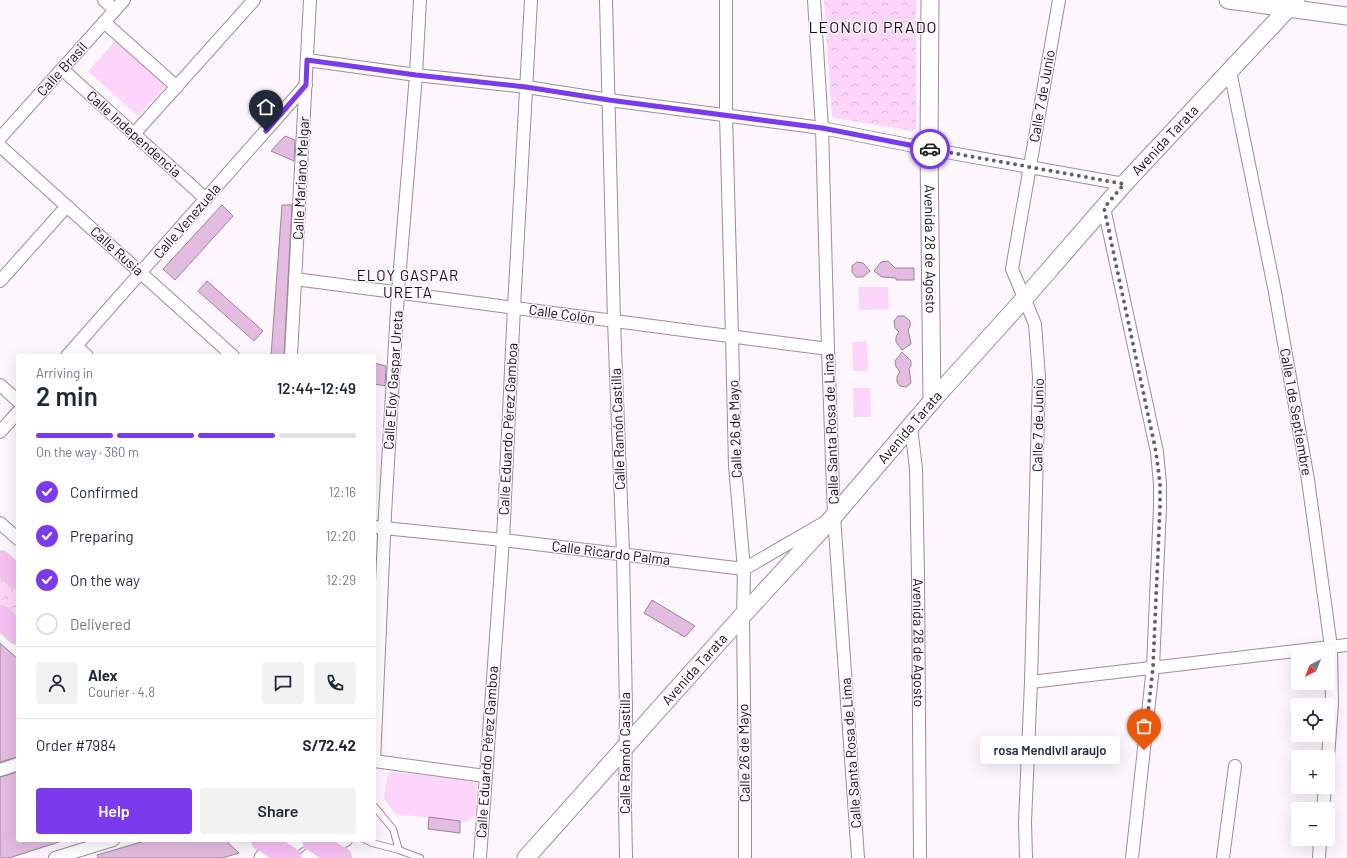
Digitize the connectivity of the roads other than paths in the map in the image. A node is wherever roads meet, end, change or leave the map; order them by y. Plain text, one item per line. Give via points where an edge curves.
1 (104, 0) edge
2 (124, 0) edge
3 (254, 0) edge
4 (310, 0) edge
5 (420, 0) edge
6 (531, 0) edge
7 (606, 0) edge
8 (726, 0) edge
9 (814, 0) edge
10 (930, 0) edge
11 (1059, 0) edge
12 (1228, 0) edge
13 (1293, 4) edge
14 (115, 10) junction
15 (1347, 16) edge
16 (104, 22) junction
17 (307, 60) junction
18 (62, 69) junction
19 (1230, 71) junction
20 (416, 75) junction
21 (306, 85) junction
22 (176, 87) junction
23 (526, 87) junction
24 (609, 100) junction
25 (726, 115) junction
26 (822, 128) junction
27 (134, 134) junction
28 (0, 138) edge
29 (0, 146) edge
30 (929, 149) junction
31 (1030, 166) junction
32 (1124, 184) junction
33 (206, 198) junction
34 (67, 206) junction
35 (1104, 208) junction
36 (141, 272) junction
37 (1, 279) edge
38 (295, 279) junction
39 (398, 292) junction
40 (1024, 298) junction
41 (514, 307) junction
42 (614, 321) junction
43 (732, 336) junction
44 (76, 346) junction
45 (828, 348) junction
46 (69, 354) edge
47 (85, 354) edge
48 (231, 354) edge
49 (291, 354) edge
50 (0, 385) edge
51 (16, 399) edge
52 (932, 402) junction
53 (16, 414) edge
54 (911, 427) junction
55 (0, 432) edge
56 (834, 516) junction
57 (0, 523) edge
58 (379, 527) edge
59 (16, 537) edge
60 (503, 540) junction
61 (623, 554) junction
62 (0, 562) edge
63 (744, 569) junction
64 (16, 576) edge
65 (742, 615) junction
66 (0, 617) edge
67 (16, 631) edge
68 (1347, 645) edge
69 (1331, 646) edge
70 (1335, 646) edge
71 (1291, 651) edge
72 (376, 667) edge
73 (1153, 667) junction
74 (1031, 682) junction
75 (1332, 690) edge
76 (626, 745) junction
77 (1329, 750) edge
78 (376, 761) edge
79 (16, 765) edge
80 (1236, 766) dead end
81 (0, 770) edge
82 (485, 776) junction
83 (376, 808) edge
84 (107, 842) edge
85 (294, 842) edge
86 (342, 842) edge
87 (370, 842) edge
88 (1320, 846) edge
89 (399, 850) junction
90 (322, 851) edge
91 (274, 852) edge
92 (55, 858) edge
93 (420, 858) edge
94 (480, 858) edge
95 (526, 858) edge
96 (626, 858) edge
97 (745, 858) edge
98 (858, 858) edge
99 (920, 858) edge
100 (1026, 858) edge
101 (1132, 858) edge
102 (1224, 858) edge
103 (1319, 858) edge

1 - 14 street
2 - 14 street, Calle Brasil
3 - 22 street
4 - 17 street, Calle Mariano Melgar
5 - 20 street, Calle Eloy Gaspar Ureta
6 - 23 street, Calle Eduardo Pérez Gamboa
7 - 24 street, Calle Ramón Castilla
8 - 25 street, Calle 26 de Mayo
9 - 26 street, Calle Santa Rosa de Lima
10 - 30 street, Avenida 28 de Agosto
11 - 31 street, Calle 7 de Junio
12 - 13 street
13 - 15 street
13 - 19 street, Avenida Tarata
14 - 16 street, Calle Brasil
16 - 18 street, Calle Brasil
16 - 22 street
17 - 20 street
17 - 21 street, Calle Mariano Melgar
18 - 27 street, Calle Independencia
18 - 28 street, Calle Brasil
19 - 32 street, Avenida Tarata
19 - 69 street, Calle 1 de Septiembre via 1276,300 1308,480
20 - 23 street
20 - 39 street, Calle Eloy Gaspar Ureta
21 - 33 street, Calle Venezuela
21 - 38 street, Calle Mariano Melgar
22 - 27 street
23 - 24 street
23 - 41 street, Calle Eduardo Pérez Gamboa
24 - 25 street
24 - 42 street, Calle Ramón Castilla
25 - 26 street
25 - 43 street, Calle 26 de Mayo
26 - 30 street
26 - 45 street, Calle Santa Rosa de Lima
27 - 33 street, Calle Independencia
29 - 34 street, Calle Rusia
30 - 31 street
30 - 52 street, Avenida 28 de Agosto
31 - 32 street
31 - 40 street, Calle 7 de Junio via 1012,269
32 - 35 street, Avenida Tarata
33 - 36 street, Calle Venezuela
34 - 36 street, Calle Rusia
34 - 37 street
35 - 40 street, Avenida Tarata
35 - 73 street via 1159,468 1160,507
36 - 44 street, Calle Venezuela
36 - 48 street, Calle Rusia
38 - 39 street, Calle Colón
38 - 49 street, Calle Mariano Melgar
39 - 41 street, Calle Colón
39 - 58 street, Calle Eloy Gaspar Ureta
40 - 52 street, Avenida Tarata
40 - 74 street, Calle 7 de Junio via 1035,324 1039,377
41 - 42 street, Calle Colón
41 - 60 street, Calle Eduardo Pérez Gamboa
42 - 43 street, Calle Colón
42 - 61 street, Calle Ramón Castilla
43 - 45 street, Calle Colón
43 - 63 street, Calle 26 de Mayo via 734,466
44 - 46 street, Calle Venezuela
44 - 47 street
45 - 56 street, Calle Santa Rosa de Lima
50 - 51 street
52 - 54 street, Avenida Tarata
53 - 55 street
54 - 56 street, Avenida Tarata
54 - 99 street, Avenida 28 de Agosto via 916,469
56 - 63 street
56 - 65 street, Avenida Tarata
56 - 98 street, Calle Santa Rosa de Lima
57 - 59 street
58 - 60 street, Calle Ricardo Palma
58 - 72 street, Calle Eloy Gaspar Ureta
60 - 61 street, Calle Ricardo Palma
60 - 82 street, Calle Eduardo Pérez Gamboa
61 - 63 street, Calle Ricardo Palma
61 - 76 street, Calle Ramón Castilla
62 - 64 highway
63 - 65 street, Calle 26 de Mayo
65 - 76 street, Avenida Tarata
65 - 97 street, Calle 26 de Mayo
66 - 67 highway
68 - 70 street
71 - 73 street
73 - 74 street
73 - 101 street
74 - 100 street, Calle 7 de Junio via 1025,822
75 - 77 street, Calle 1 de Septiembre
76 - 95 street, Avenida Tarata
76 - 96 street, Calle Ramón Castilla
78 - 82 street
79 - 81 street
80 - 102 street
82 - 94 street, Calle Eduardo Pérez Gamboa
83 - 89 lane via 393,829
84 - 92 street
85 - 91 street
86 - 90 street
87 - 89 lane
88 - 103 street
89 - 93 lane

